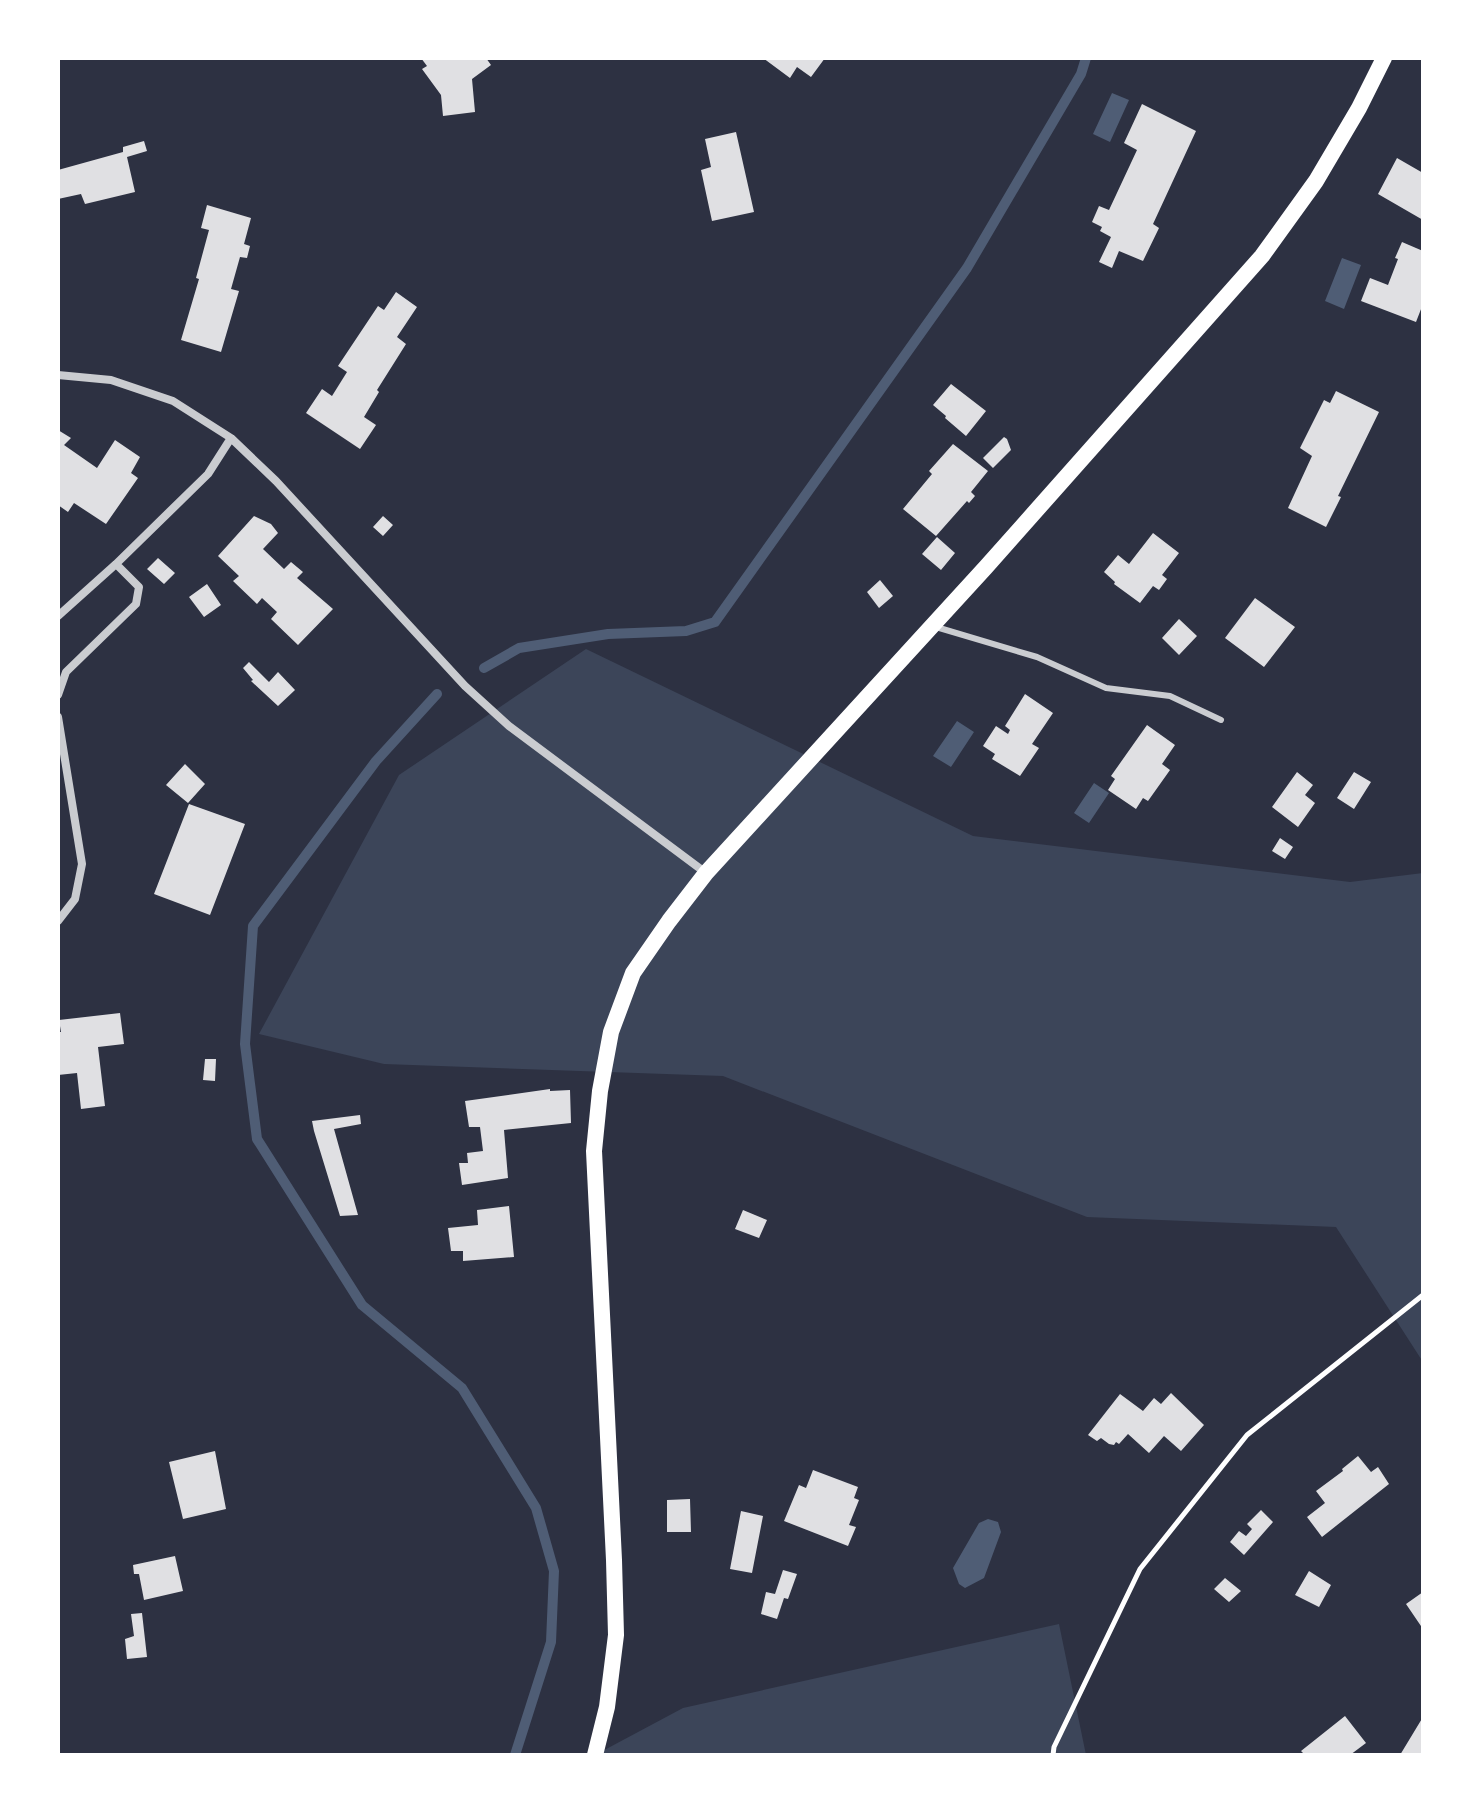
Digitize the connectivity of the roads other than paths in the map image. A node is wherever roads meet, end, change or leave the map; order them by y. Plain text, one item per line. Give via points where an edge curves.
1 (1384, 58) edge
2 (58, 375) edge
3 (231, 438) junction
4 (116, 564) junction
5 (58, 616) edge
6 (932, 626) junction
7 (58, 695) edge
8 (58, 717) edge
9 (1221, 720) dead end
10 (706, 873) junction
11 (58, 921) edge
12 (595, 1755) edge

1 - 6 main road via 1316,181 1262,256
2 - 3 street via 111,380 173,401
3 - 4 street via 208,474
3 - 10 street via 465,686 509,726
4 - 5 street
4 - 7 street via 139,587 136,604 66,672
6 - 9 lane via 1037,657 1106,688 1170,696
6 - 10 main road
8 - 11 street via 82,864 75,899
10 - 12 main road via 633,973 611,1032 600,1091 594,1151 616,1635

